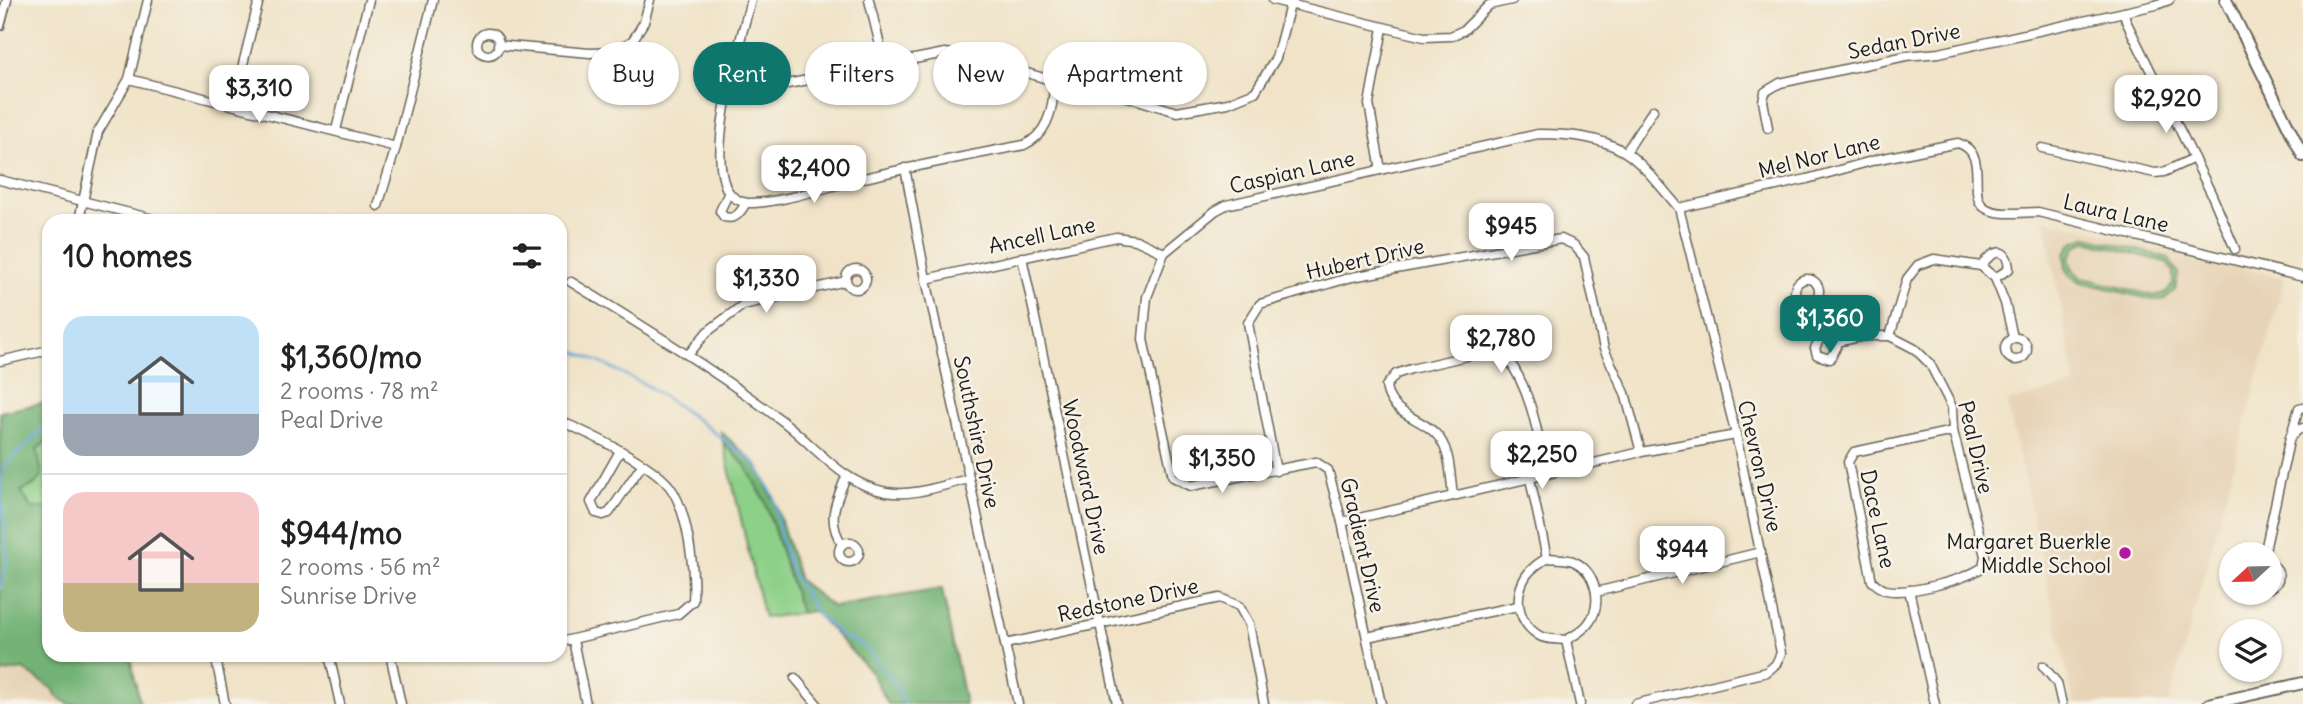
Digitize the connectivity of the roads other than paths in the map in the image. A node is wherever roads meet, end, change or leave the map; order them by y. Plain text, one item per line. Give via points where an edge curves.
1 (7, 0) edge
2 (148, 0) edge
3 (259, 0) edge
4 (369, 0) edge
5 (433, 0) edge
6 (650, 0) edge
7 (751, 0) edge
8 (869, 0) edge
9 (1273, 0) edge
10 (1512, 0) edge
11 (2169, 0) edge
12 (2230, 1) edge
13 (1488, 3) edge
14 (1290, 5) junction
15 (2124, 12) junction
16 (0, 26) edge
17 (1382, 28) junction
18 (741, 42) edge
19 (879, 42) edge
20 (498, 45) dead end
21 (919, 59) edge
22 (1043, 78) edge
23 (129, 79) junction
24 (233, 104) junction
25 (726, 105) edge
26 (1054, 105) edge
27 (1154, 105) edge
28 (1653, 110) dead end
29 (1768, 128) dead end
30 (336, 130) junction
31 (396, 147) junction
32 (1967, 147) joint
33 (2042, 148) dead end
34 (1626, 152) junction
35 (2303, 156) edge
36 (2194, 158) junction
37 (905, 168) junction
38 (1381, 170) junction
39 (0, 180) edge
40 (729, 192) junction
41 (82, 201) junction
42 (746, 203) junction
43 (378, 206) dead end
44 (1679, 208) junction
45 (80, 214) edge
46 (133, 214) edge
47 (2235, 249) dead end
48 (1164, 253) junction
49 (1022, 257) junction
50 (1981, 266) junction
51 (2303, 277) edge
52 (1995, 278) junction
53 (926, 279) junction
54 (846, 281) dead end
55 (571, 282) dead end
56 (1811, 302) dead end
57 (1823, 333) junction
58 (1890, 336) junction
59 (2013, 337) dead end
60 (1836, 342) junction
61 (42, 352) edge
62 (688, 355) junction
63 (0, 361) edge
64 (2303, 407) edge
65 (567, 424) edge
66 (2300, 429) edge
67 (1953, 431) junction
68 (1736, 435) junction
69 (2290, 437) junction
70 (620, 452) junction
71 (1642, 452) junction
72 (642, 465) junction
73 (1276, 471) junction
74 (1546, 474) junction
75 (846, 477) junction
76 (1173, 477) joint
77 (969, 479) junction
78 (1530, 480) junction
79 (1453, 496) junction
80 (1342, 522) junction
81 (2267, 542) edge
82 (842, 544) dead end
83 (1761, 552) junction
84 (1547, 558) junction
85 (1909, 590) junction
86 (1596, 592) junction
87 (1518, 606) junction
88 (1099, 624) junction
89 (1367, 637) junction
90 (573, 640) junction
91 (1566, 640) junction
92 (567, 641) edge
93 (1006, 644) junction
94 (217, 662) edge
95 (331, 662) edge
96 (392, 662) edge
97 (2043, 666) dead end
98 (795, 678) dead end
99 (2303, 683) edge
100 (225, 704) edge
101 (340, 704) edge
102 (401, 704) edge
103 (586, 704) edge
104 (817, 704) edge
105 (1018, 704) edge
106 (1117, 704) edge
107 (1264, 704) edge
108 (1381, 704) edge
109 (1580, 704) edge
110 (1635, 704) edge
111 (1935, 704) edge
112 (2062, 704) edge
113 (2209, 704) edge

1 - 16 street
2 - 23 street
3 - 24 street
4 - 30 street
5 - 31 street
6 - 20 street via 633,40 615,52
7 - 18 street
8 - 19 street
9 - 14 street
10 - 13 street
11 - 15 street, Sedan Drive
12 - 35 street
13 - 17 street via 1475,21 1451,36 1424,37
14 - 17 street
14 - 27 street via 1276,58 1255,92 1237,101 1177,112
15 - 29 street, Sedan Drive via 1780,83 1765,92 1762,101
15 - 36 street
17 - 38 street via 1369,104
21 - 22 street via 945,53
23 - 24 street
23 - 41 street via 98,132
24 - 30 street
25 - 40 street via 720,143
26 - 37 street via 1032,141
28 - 34 street
30 - 31 street
31 - 43 street
32 - 44 street, Mel Nor Lane via 1945,144
32 - 51 street, Laura Lane via 1976,165 1978,198 1986,209 2038,212
33 - 36 street via 2155,173
34 - 38 street, Caspian Lane via 1589,138 1538,134
34 - 44 street, Chevron Drive
36 - 47 street
37 - 42 street
37 - 53 street, Southshire Drive
38 - 48 street, Caspian Lane via 1226,205
39 - 41 street
40 - 42 street
40 - 42 street via 720,211 724,217 738,215
41 - 45 street
41 - 46 street
44 - 68 street, Chevron Drive
48 - 49 street, Ancell Lane via 1116,237
48 - 76 street, Caspian Lane via 1147,297 1143,339
49 - 53 street, Ancell Lane
49 - 88 street, Woodward Drive
50 - 52 street
50 - 52 street via 1992,253 2005,254 2010,269
50 - 58 street via 1934,259 1918,265 1908,279
52 - 59 street
53 - 77 street, Southshire Drive
54 - 62 street via 743,305 707,332
55 - 62 street
56 - 57 street
57 - 60 street
57 - 60 street via 1815,348 1817,355 1830,359
58 - 60 street
58 - 67 street, Peal Drive via 1930,364 1952,407
61 - 63 street
62 - 75 street via 779,418
64 - 69 street via 2298,408
65 - 70 street
66 - 69 street
67 - 85 street, Peal Drive via 1985,556 1983,567
67 - 85 street, Dace Lane via 1854,452 1848,462 1872,581 1884,590
68 - 71 street
68 - 83 street, Chevron Drive
69 - 81 street
70 - 72 street
70 - 72 street via 591,502 596,513 609,513
71 - 73 street, Hubert Drive via 1625,393 1604,349 1584,257 1561,239 1352,276 1260,304 1248,323
71 - 74 street
72 - 90 street via 668,485 680,504 695,578 692,601 678,614
73 - 76 street, Gradient Drive via 1191,486
73 - 80 street, Gradient Drive via 1322,464 1328,470
74 - 78 street
74 - 79 street via 1537,427 1516,370 1505,355 1485,352 1396,374 1386,386 1387,398 1441,441 1447,452
75 - 77 street via 886,492 910,493
75 - 82 street via 833,524
77 - 93 street, Southshire Drive
78 - 79 street
78 - 84 street
79 - 80 street
80 - 89 street, Gradient Drive
83 - 86 street
83 - 110 street, Chevron Drive via 1781,653 1776,664 1767,672
84 - 86 street via 1575,562 1590,576
84 - 87 street via 1526,575
85 - 111 street, Dace Lane
86 - 91 street via 1589,624
87 - 89 street
87 - 91 street via 1523,622 1540,637
88 - 93 street, Redstone Drive
88 - 106 street, Woodward Drive
88 - 107 street, Redstone Drive via 1220,597 1239,606 1249,624
89 - 108 street, Gradient Drive
90 - 92 street
90 - 103 street
91 - 109 street
93 - 105 street, Southshire Drive
94 - 100 street
95 - 101 street
96 - 102 street
97 - 112 street via 2057,683
98 - 104 street
99 - 113 street

